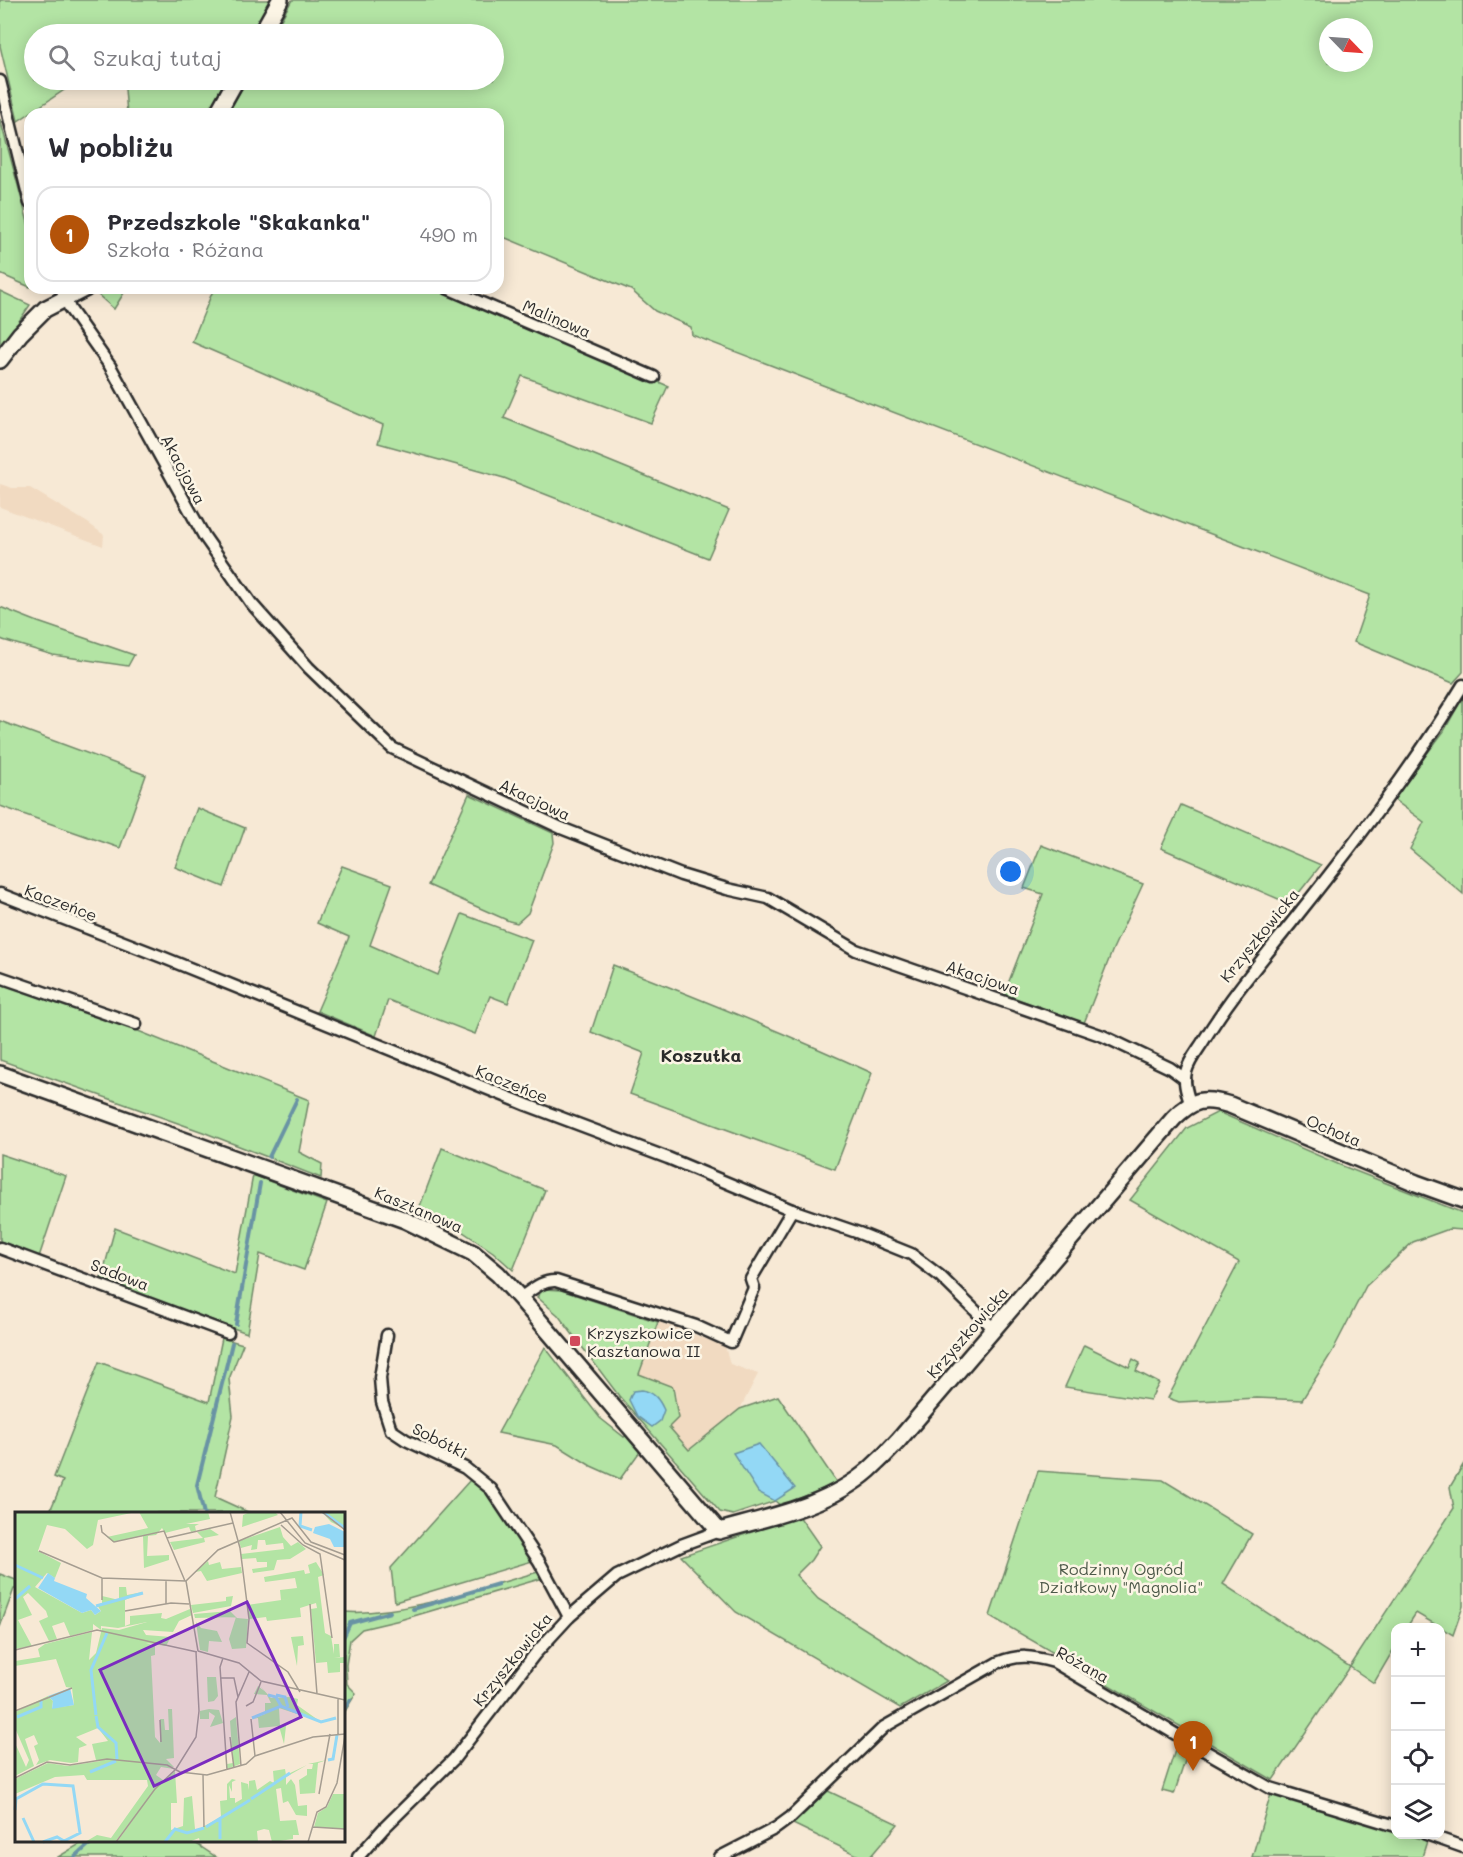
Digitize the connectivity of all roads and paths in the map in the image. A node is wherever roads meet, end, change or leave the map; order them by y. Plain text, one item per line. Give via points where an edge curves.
1 (280, 0) edge
2 (267, 24) edge
3 (0, 81) edge
4 (230, 90) edge
5 (220, 108) edge
6 (24, 179) edge
7 (61, 294) edge
8 (62, 294) edge
9 (461, 294) edge
10 (0, 360) edge
11 (654, 377) dead end
12 (1463, 685) edge
13 (0, 894) edge
14 (0, 977) edge
15 (136, 1024) dead end
16 (0, 1074) edge
17 (1185, 1079) junction
18 (1190, 1103) junction
19 (1463, 1200) edge
20 (792, 1210) junction
21 (0, 1248) edge
22 (520, 1298) junction
23 (994, 1329) junction
24 (228, 1333) dead end
25 (387, 1335) dead end
26 (719, 1531) junction
27 (569, 1617) junction
28 (1391, 1825) edge
29 (1440, 1839) edge
30 (1463, 1847) edge
31 (358, 1857) edge
32 (720, 1857) edge

1 - 2 street
3 - 6 street
4 - 5 street
7 - 10 street via 32,320
8 - 17 street, Akacjowa via 110,366 204,536 251,603 309,668 392,748 563,830 681,875 768,898 856,950 1103,1036
9 - 11 street, Malinowa
12 - 17 street, Krzyszkowicka via 1431,737 1340,860 1232,997 1192,1058
13 - 20 street, Kaczeńce
14 - 15 street
16 - 22 street, Kasztanowa via 405,1220 473,1253
17 - 18 street
18 - 19 street, Ochota via 1206,1100 1230,1105
18 - 23 street, Krzyszkowicka
20 - 22 street via 752,1279 754,1288 731,1342 696,1326 556,1281 547,1280
20 - 23 street, Kaczeńce via 911,1254 940,1276
21 - 24 street, Sadowa
22 - 26 street, Kasztanowa
23 - 26 street, Krzyszkowicka via 868,1471 833,1494
25 - 27 street, Sobótki via 380,1378 382,1402 391,1430 465,1468 491,1489 539,1561
26 - 27 street, Krzyszkowicka via 617,1576
27 - 31 street, Krzyszkowicka via 535,1654 476,1734
28 - 32 street, Różana via 1270,1788 1054,1662 1032,1656 997,1663 884,1727 791,1817
29 - 30 street

